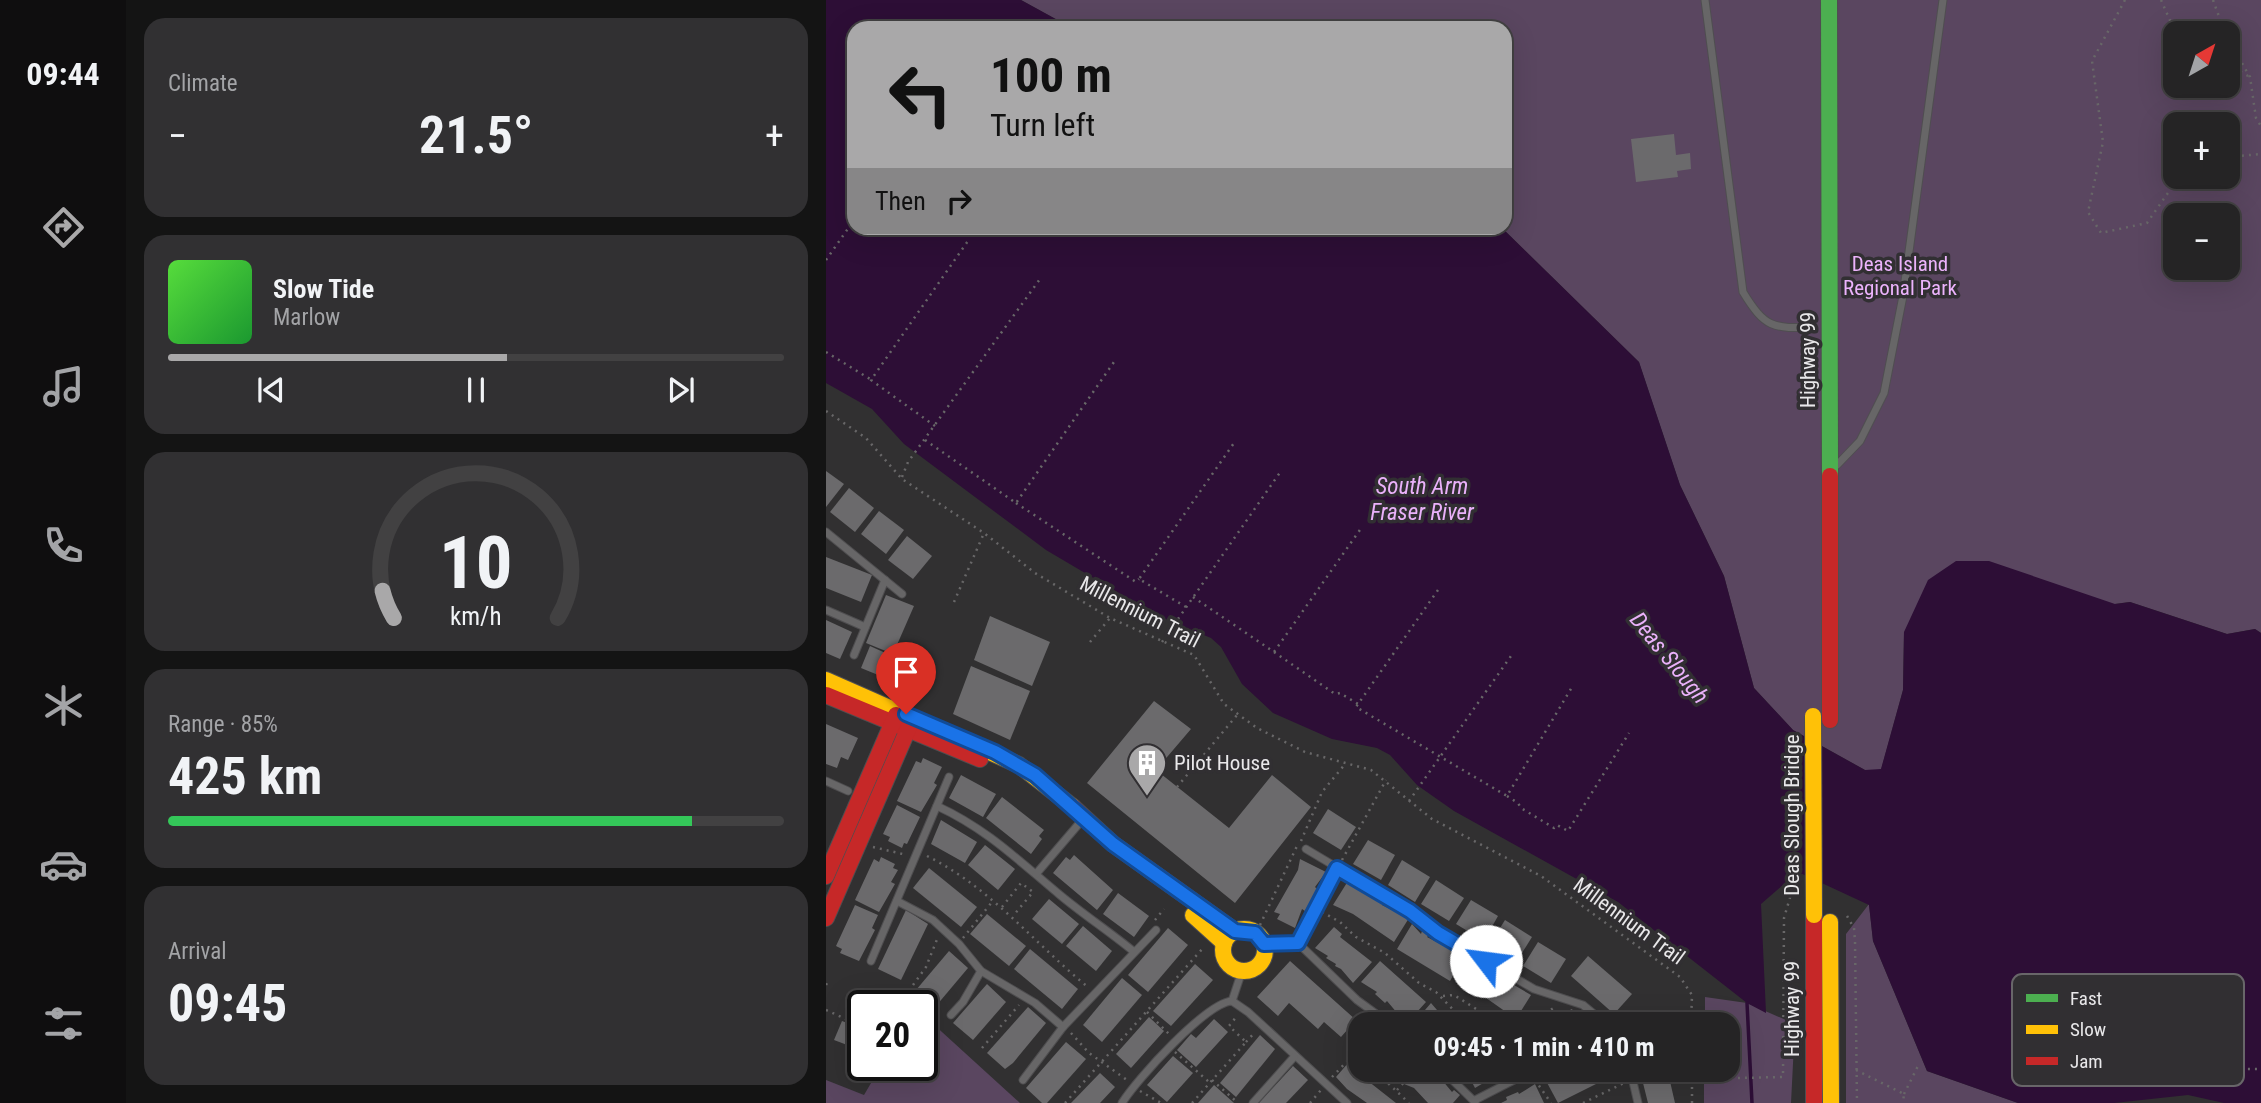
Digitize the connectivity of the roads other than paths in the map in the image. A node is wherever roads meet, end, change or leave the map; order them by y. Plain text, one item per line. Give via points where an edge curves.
1 (1705, 0) edge
2 (1814, 0) edge
3 (1829, 0) edge
4 (1943, 0) edge
5 (1814, 327) junction
6 (1829, 473) junction
7 (826, 532) edge
8 (885, 580) junction
9 (902, 594) dead end
10 (826, 610) edge
11 (1813, 619) dead end
12 (865, 627) junction
13 (853, 655) dead end
14 (826, 680) edge
15 (826, 695) edge
16 (1813, 709) dead end
17 (903, 720) junction
18 (1830, 734) joint
19 (949, 777) dead end
20 (826, 781) edge
21 (848, 791) dead end
22 (937, 806) junction
23 (1080, 822) junction
24 (1307, 849) dead end
25 (1337, 868) junction
26 (1036, 874) junction
27 (826, 876) edge
28 (897, 901) junction
29 (1822, 915) junction
30 (826, 918) edge
31 (1156, 930) road end
32 (1229, 937) junction
33 (1298, 943) junction
34 (1264, 944) junction
35 (1133, 951) junction
36 (871, 961) dead end
37 (981, 971) junction
38 (1242, 971) junction
39 (1233, 1001) junction
40 (1374, 1012) edge
41 (1592, 1012) edge
42 (951, 1015) dead end
43 (1063, 1027) junction
44 (1294, 1056) junction
45 (1813, 1061) junction
46 (1023, 1080) dead end
47 (1454, 1082) edge
48 (1511, 1082) edge
49 (1633, 1082) edge
50 (1475, 1102) edge
51 (1122, 1103) edge
52 (1253, 1103) edge
53 (1347, 1103) edge
54 (1638, 1103) edge
55 (1804, 1103) edge
56 (1814, 1103) edge
57 (1831, 1103) edge

1 - 5 lane via 1743,292 1757,316 1774,327
2 - 5 main road, Highway 99
3 - 6 main road, Highway 99
4 - 6 lane via 1903,296 1884,393 1860,442
5 - 11 main road, Highway 99
6 - 18 main road, Highway 99
7 - 8 lane
8 - 9 lane
8 - 12 lane
10 - 12 lane
12 - 13 lane
14 - 17 main road
15 - 17 main road
16 - 29 main road, Deas Slough Bridge, bridge
17 - 23 main road via 1057,793
17 - 27 main road
17 - 30 main road
18 - 29 main road, Deas Slough Bridge
19 - 22 lane
20 - 21 lane
22 - 26 lane via 971,821
22 - 28 lane
23 - 26 lane
23 - 32 main road
24 - 25 lane
25 - 33 lane
25 - 41 lane via 1534,989
26 - 35 lane
28 - 36 lane
28 - 37 lane via 944,929
29 - 45 main road, Highway 99
29 - 57 main road, Highway 99
31 - 35 lane
32 - 34 main road via 1255,933
32 - 38 main road via 1226,961
33 - 34 lane
33 - 40 lane
34 - 38 main road via 1260,963
35 - 43 lane
37 - 42 lane
37 - 43 lane via 1024,996
38 - 39 lane
39 - 44 lane
39 - 51 lane via 1215,1005 1176,1041
43 - 46 lane
44 - 52 lane
44 - 53 lane
45 - 55 main road
45 - 56 main road, Highway 99
47 - 50 lane
48 - 50 lane
49 - 54 lane

